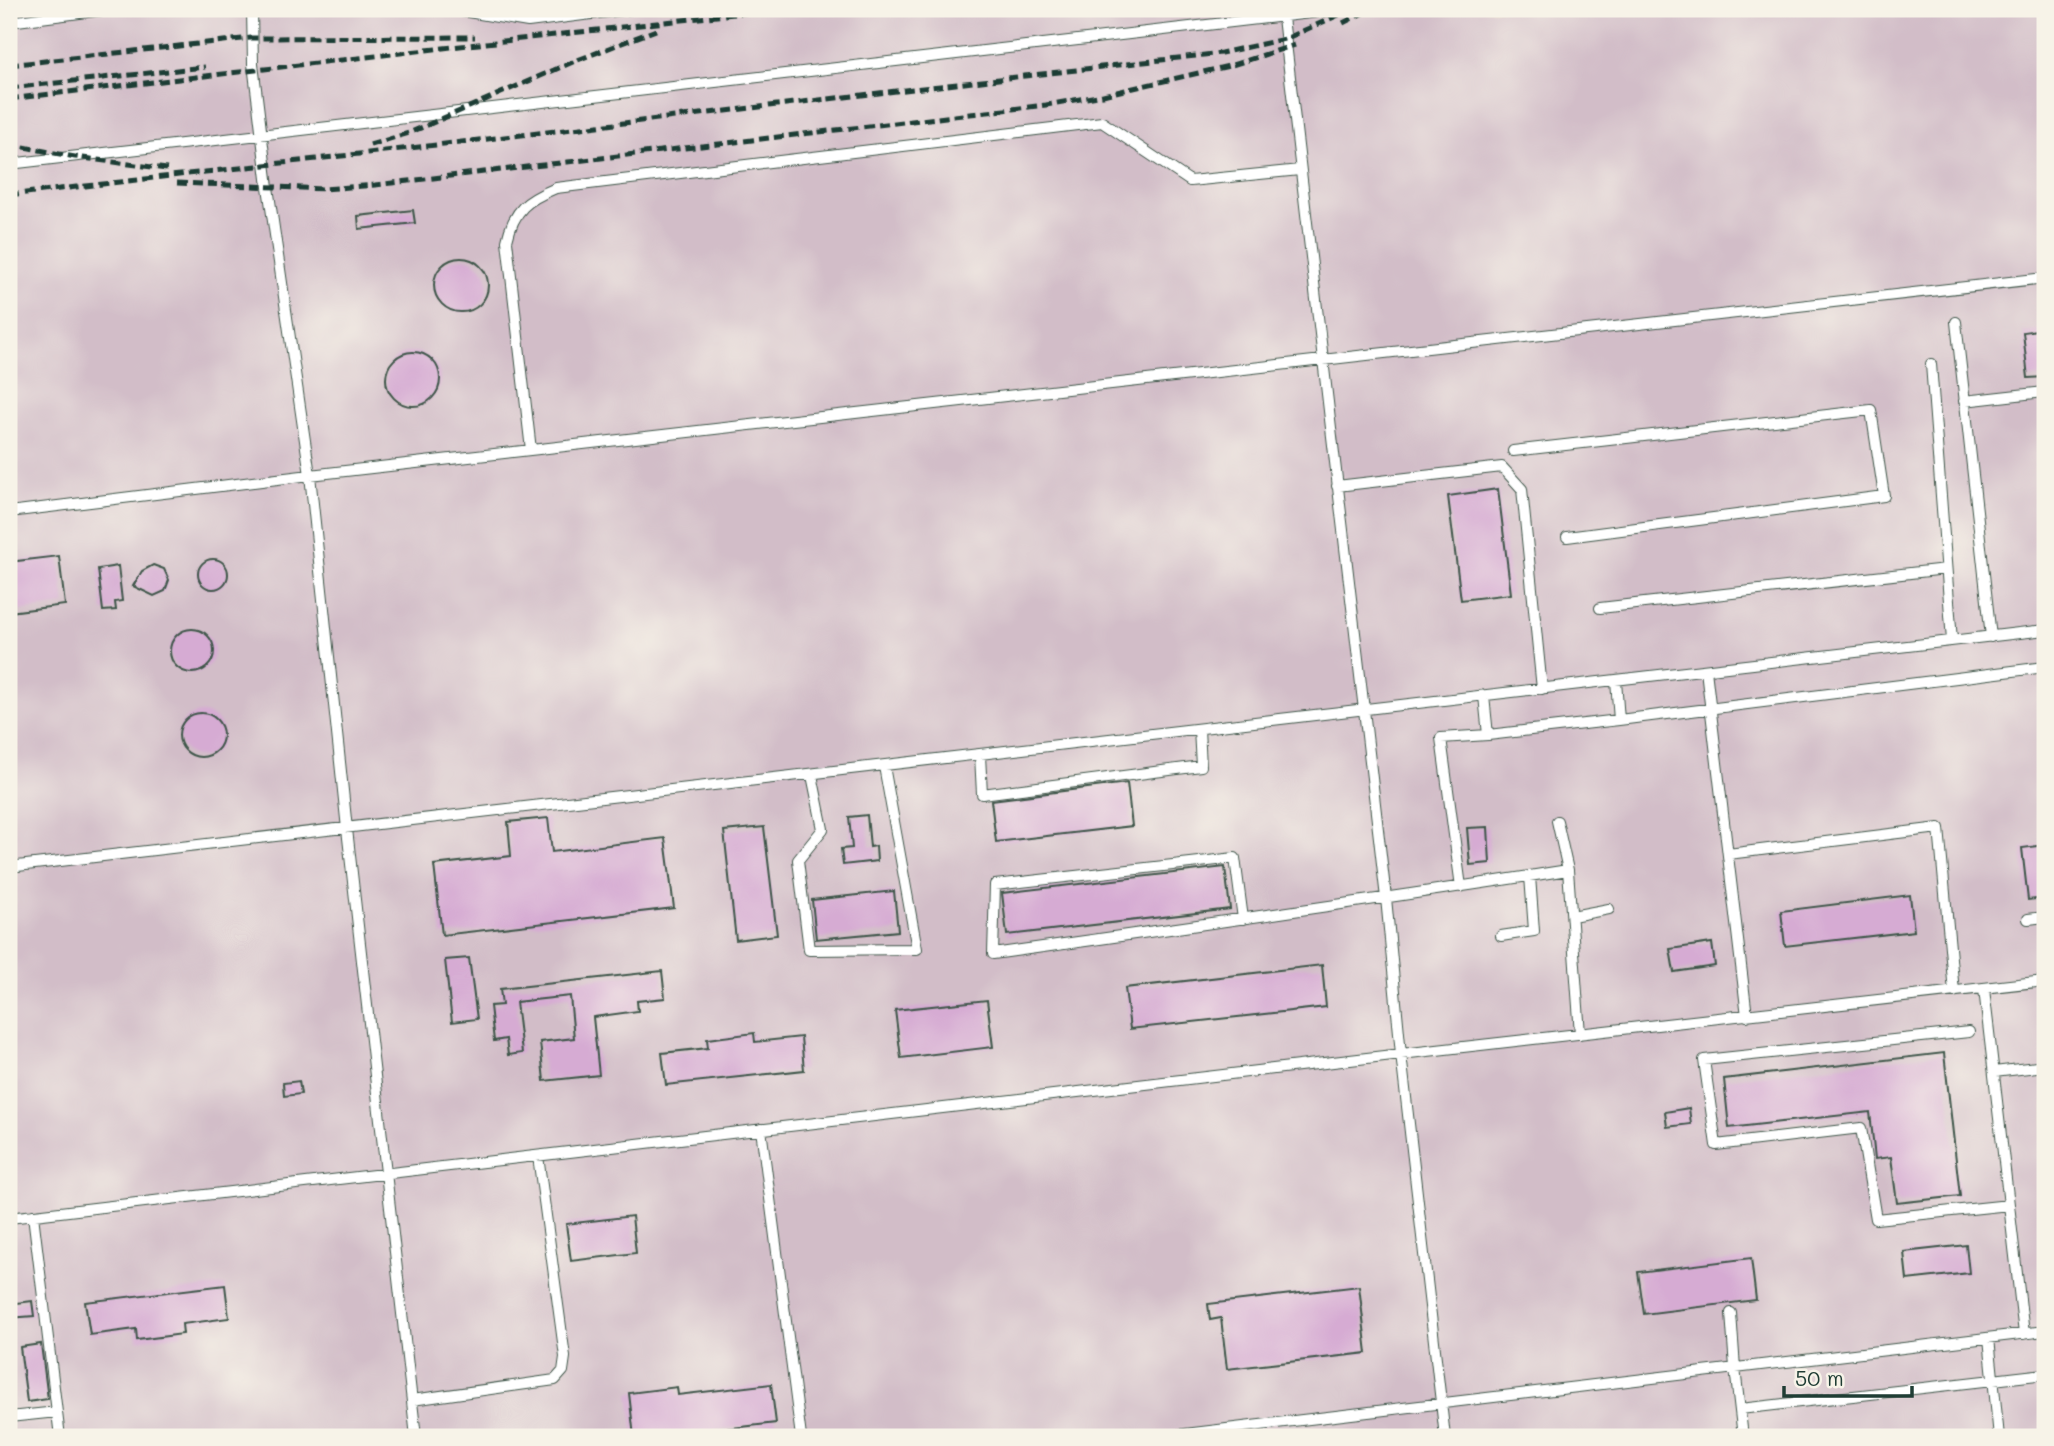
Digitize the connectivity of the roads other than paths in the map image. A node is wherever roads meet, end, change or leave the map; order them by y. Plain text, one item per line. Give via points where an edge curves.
1 (111, 9) edge
2 (252, 9) edge
3 (450, 9) edge
4 (631, 9) edge
5 (1345, 9) edge
6 (589, 11) edge
7 (1282, 13) edge
8 (9, 22) edge
9 (262, 136) junction
10 (9, 164) edge
11 (1300, 170) junction
12 (2045, 278) edge
13 (1956, 321) dead end
14 (1323, 362) junction
15 (1931, 364) dead end
16 (2045, 392) edge
17 (1964, 401) junction
18 (531, 450) junction
19 (1513, 451) dead end
20 (310, 475) junction
21 (1337, 486) junction
22 (9, 512) edge
23 (1567, 537) dead end
24 (1946, 569) junction
25 (1600, 608) dead end
26 (2045, 631) edge
27 (1991, 637) junction
28 (1952, 641) junction
29 (2045, 667) edge
30 (1706, 670) junction
31 (1616, 681) junction
32 (1542, 689) junction
33 (1484, 696) junction
34 (1710, 709) junction
35 (1363, 710) junction
36 (1619, 720) junction
37 (1199, 729) junction
38 (1488, 735) junction
39 (980, 755) junction
40 (884, 766) junction
41 (812, 775) junction
42 (1557, 821) dead end
43 (347, 829) junction
44 (1728, 854) junction
45 (9, 867) edge
46 (1568, 870) junction
47 (1530, 876) junction
48 (1461, 887) junction
49 (1386, 898) junction
50 (1609, 909) dead end
51 (1572, 916) junction
52 (2045, 917) edge
53 (1243, 919) junction
54 (2028, 919) dead end
55 (1501, 936) dead end
56 (2045, 982) edge
57 (1984, 989) junction
58 (1954, 992) junction
59 (1747, 1016) junction
60 (1969, 1032) dead end
61 (1580, 1034) junction
62 (1401, 1054) junction
63 (2045, 1066) edge
64 (1993, 1072) junction
65 (761, 1129) junction
66 (538, 1156) junction
67 (386, 1174) junction
68 (2009, 1205) junction
69 (33, 1215) junction
70 (9, 1218) edge
71 (1731, 1313) dead end
72 (2045, 1331) edge
73 (2024, 1334) junction
74 (1989, 1338) junction
75 (1735, 1368) junction
76 (2045, 1374) edge
77 (1993, 1379) junction
78 (412, 1400) junction
79 (1441, 1404) junction
80 (1740, 1409) junction
81 (57, 1412) junction
82 (9, 1418) edge
83 (60, 1437) edge
84 (416, 1437) edge
85 (801, 1437) edge
86 (1160, 1437) edge
87 (1445, 1437) edge
88 (1743, 1437) edge
89 (1999, 1437) edge

1 - 8 lane
2 - 9 lane
3 - 6 lane via 528,22
4 - 6 lane
5 - 7 lane
7 - 9 lane
7 - 11 lane
9 - 10 lane
9 - 20 lane
11 - 14 lane
11 - 18 lane via 1191,181 1102,122 556,188 523,206 511,223 507,241
12 - 14 lane
13 - 17 lane
14 - 18 lane
14 - 21 lane
15 - 24 lane
16 - 17 lane
17 - 27 lane
18 - 20 lane
19 - 23 lane via 1871,410 1884,496
20 - 22 lane
20 - 43 lane
21 - 32 lane via 1502,467 1522,489
21 - 35 lane
24 - 25 lane
24 - 28 lane
26 - 27 lane
27 - 28 lane
28 - 30 lane
29 - 34 lane
30 - 31 lane
30 - 34 lane
31 - 32 lane
31 - 36 lane
32 - 33 lane
33 - 35 lane
33 - 38 lane
34 - 36 lane
34 - 44 lane
35 - 37 lane
35 - 49 lane
36 - 38 lane
37 - 39 lane
37 - 39 lane via 1202,766 982,794
38 - 48 lane via 1441,738
39 - 40 lane
40 - 41 lane
40 - 41 lane via 917,949 808,950 798,860 823,829
41 - 43 lane
42 - 46 lane
43 - 45 lane
43 - 67 lane
44 - 58 lane via 1939,828
44 - 59 lane
46 - 47 lane
46 - 51 lane
47 - 48 lane
47 - 55 lane via 1534,931
48 - 49 lane
49 - 53 lane
49 - 62 lane
50 - 51 lane
51 - 61 lane
52 - 54 lane
53 - 53 lane via 1151,932 993,954 995,884 1235,858
56 - 57 lane
57 - 58 lane
57 - 64 lane
58 - 59 lane
59 - 61 lane
60 - 68 lane via 1704,1060 1716,1145 1861,1128 1876,1219
61 - 62 lane
62 - 65 lane
62 - 79 lane
63 - 64 lane
64 - 68 lane
65 - 66 lane
65 - 85 lane
66 - 67 lane
66 - 78 lane via 565,1357 563,1371 555,1380
67 - 69 lane
67 - 78 lane
68 - 73 lane
69 - 70 lane
69 - 81 lane
71 - 75 lane
72 - 73 lane
73 - 74 lane
74 - 75 lane
74 - 77 lane
75 - 79 lane
75 - 80 lane
76 - 77 lane
77 - 80 lane
77 - 89 lane
78 - 84 lane
79 - 86 lane
79 - 87 lane
80 - 88 lane
81 - 82 lane
81 - 83 lane

